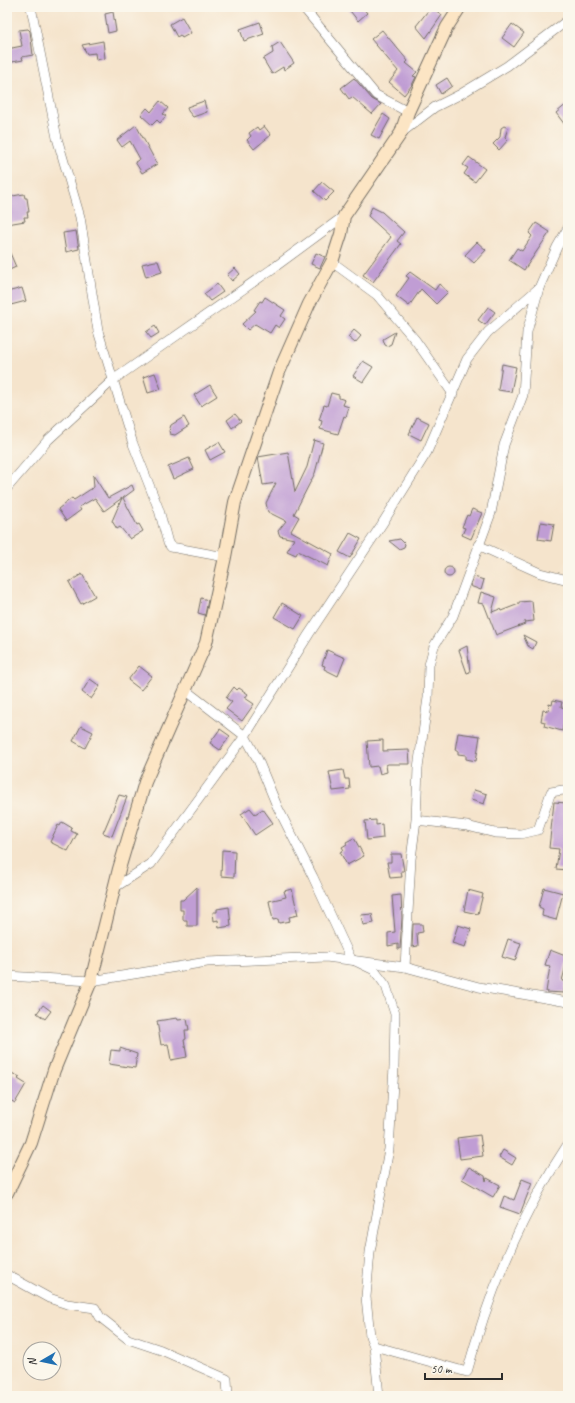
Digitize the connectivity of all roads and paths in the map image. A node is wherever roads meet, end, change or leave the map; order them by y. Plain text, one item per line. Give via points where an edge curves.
1 (31, 7) edge
2 (303, 7) edge
3 (460, 7) edge
4 (568, 20) edge
5 (408, 112) junction
6 (401, 133) junction
7 (344, 216) junction
8 (567, 232) edge
9 (332, 262) junction
10 (539, 288) junction
11 (113, 380) junction
12 (453, 394) junction
13 (7, 488) edge
14 (478, 545) junction
15 (225, 557) junction
16 (568, 580) edge
17 (184, 690) junction
18 (245, 736) junction
19 (568, 791) edge
20 (416, 820) junction
21 (114, 888) junction
22 (350, 959) junction
23 (405, 967) junction
24 (7, 976) edge
25 (92, 981) junction
26 (568, 1002) edge
27 (568, 1144) edge
28 (7, 1193) edge
29 (7, 1274) edge
30 (374, 1346) junction
31 (228, 1396) edge
32 (379, 1396) edge

1 - 11 street via 57,138 80,217 98,331
2 - 5 street via 376,95
3 - 5 street via 447,26
4 - 6 street via 507,66 435,107
5 - 6 street
6 - 7 street
7 - 9 street
7 - 11 street
8 - 10 street
9 - 12 street via 388,306
9 - 15 street via 279,372 235,502
10 - 12 street via 488,332 467,359
10 - 14 street via 527,332 522,395 504,445 491,513
11 - 13 street via 48,440
11 - 15 street via 146,480 159,510 168,543 175,548
12 - 18 street via 427,452
14 - 16 street via 540,573
14 - 20 street via 453,616 434,646 429,665 428,698 418,768
15 - 17 street via 206,643
17 - 18 street
17 - 21 street via 145,782
18 - 21 street via 152,864
18 - 22 street
19 - 20 street via 551,792 538,830 521,834 495,833 467,826
20 - 23 street via 411,859
21 - 25 street
22 - 23 street
22 - 25 street via 326,957 207,962
22 - 30 street via 374,970 386,986 395,1014 389,1149 370,1252 366,1297 370,1336
23 - 26 street via 479,987
24 - 25 street
25 - 28 street via 54,1070 31,1143
27 - 30 street via 526,1217 504,1265 480,1324 467,1372
29 - 31 street via 49,1298 67,1304 95,1308 100,1317 128,1339 227,1378
30 - 32 street

